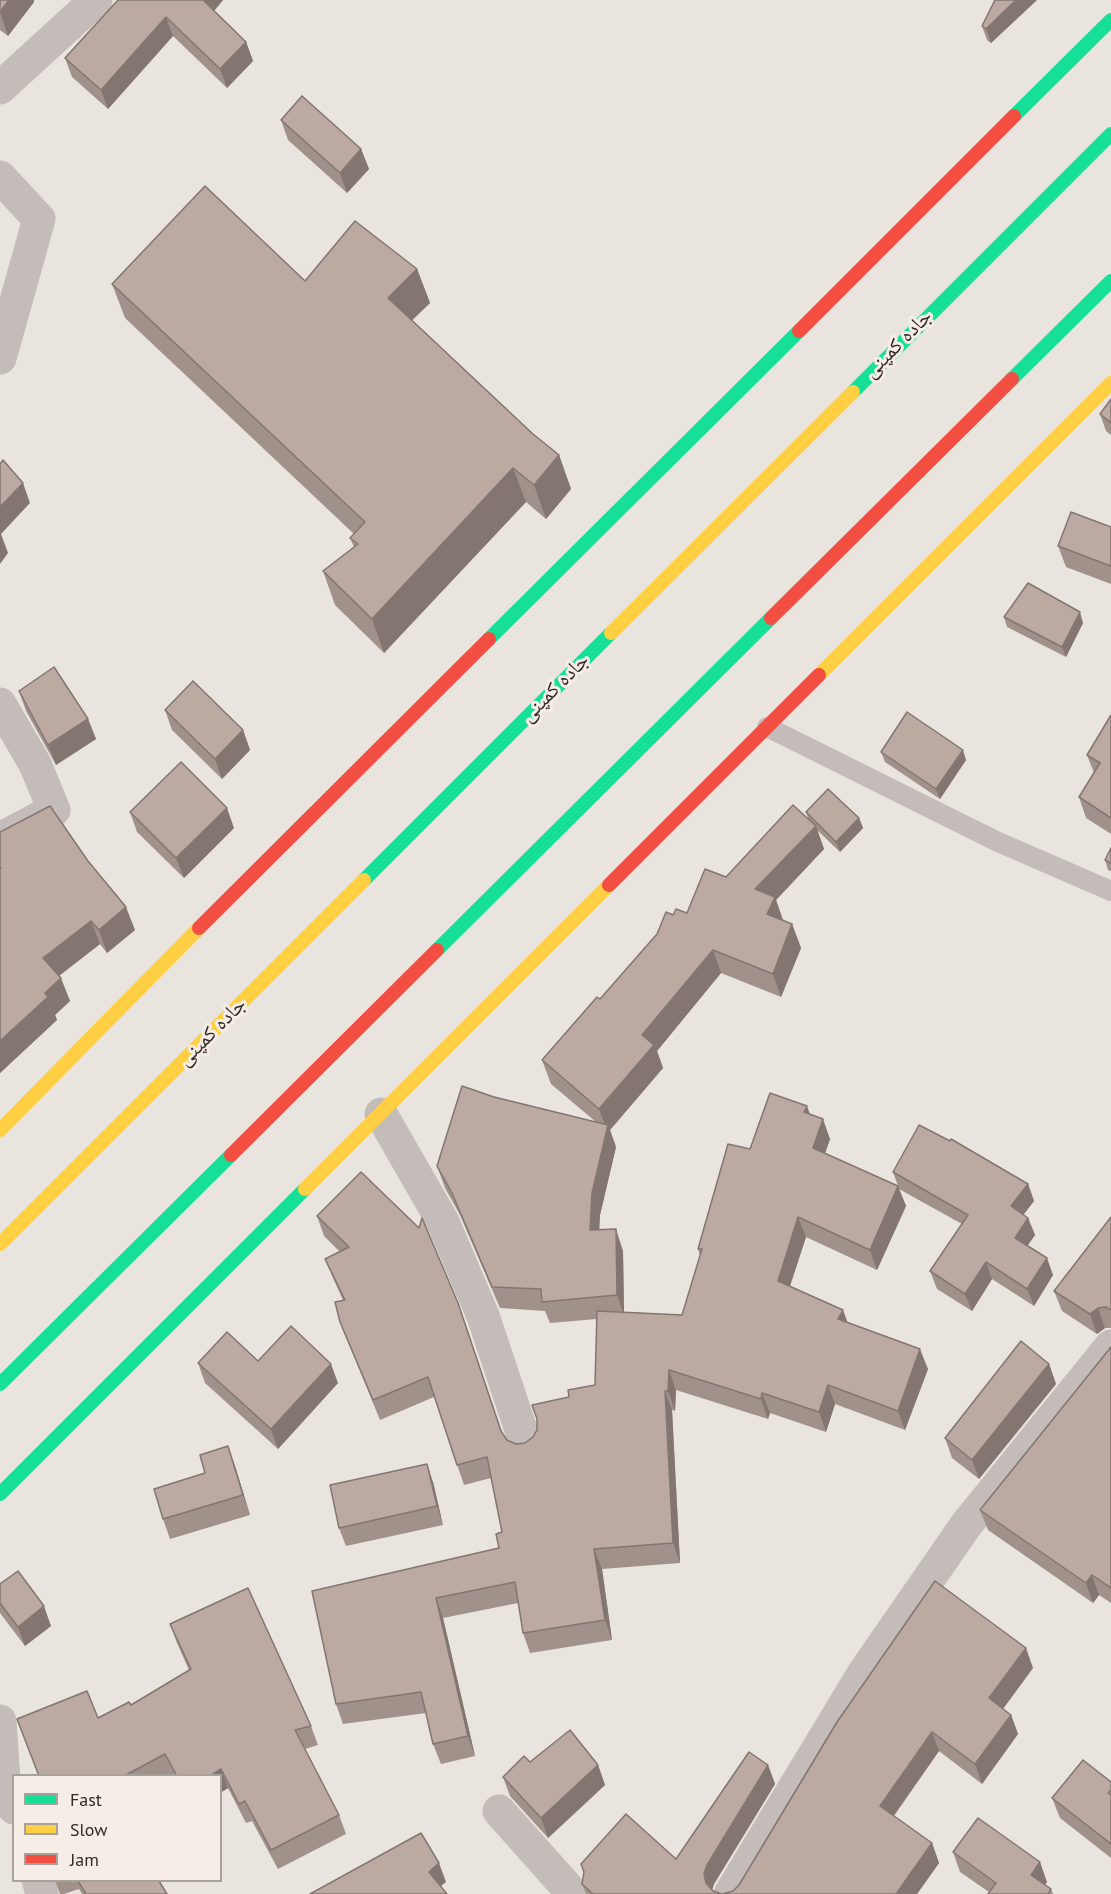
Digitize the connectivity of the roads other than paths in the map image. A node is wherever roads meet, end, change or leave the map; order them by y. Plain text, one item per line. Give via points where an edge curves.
1 (96, 0) edge
2 (1111, 21) edge
3 (0, 88) edge
4 (1111, 134) edge
5 (0, 177) edge
6 (1111, 281) edge
7 (0, 358) edge
8 (1111, 383) edge
9 (0, 705) edge
10 (767, 727) junction
11 (0, 839) edge
12 (1111, 891) edge
13 (381, 1114) junction
14 (0, 1130) edge
15 (0, 1244) edge
16 (1111, 1346) edge
17 (0, 1384) edge
18 (526, 1445) edge
19 (0, 1494) edge
20 (0, 1721) edge
21 (12, 1802) edge
22 (499, 1811) dead end
23 (573, 1894) edge
24 (730, 1894) edge

1 - 3 street
2 - 14 main road via 240,885
4 - 15 main road, جاده کمپنی
5 - 7 street via 39,219
6 - 17 main road
8 - 10 main road
9 - 11 street via 35,764 54,810
10 - 12 lane via 996,841
10 - 13 main road
13 - 18 street via 443,1222 483,1316
13 - 19 main road
16 - 24 street via 966,1525 863,1674
20 - 21 street via 4,1780
22 - 23 street

